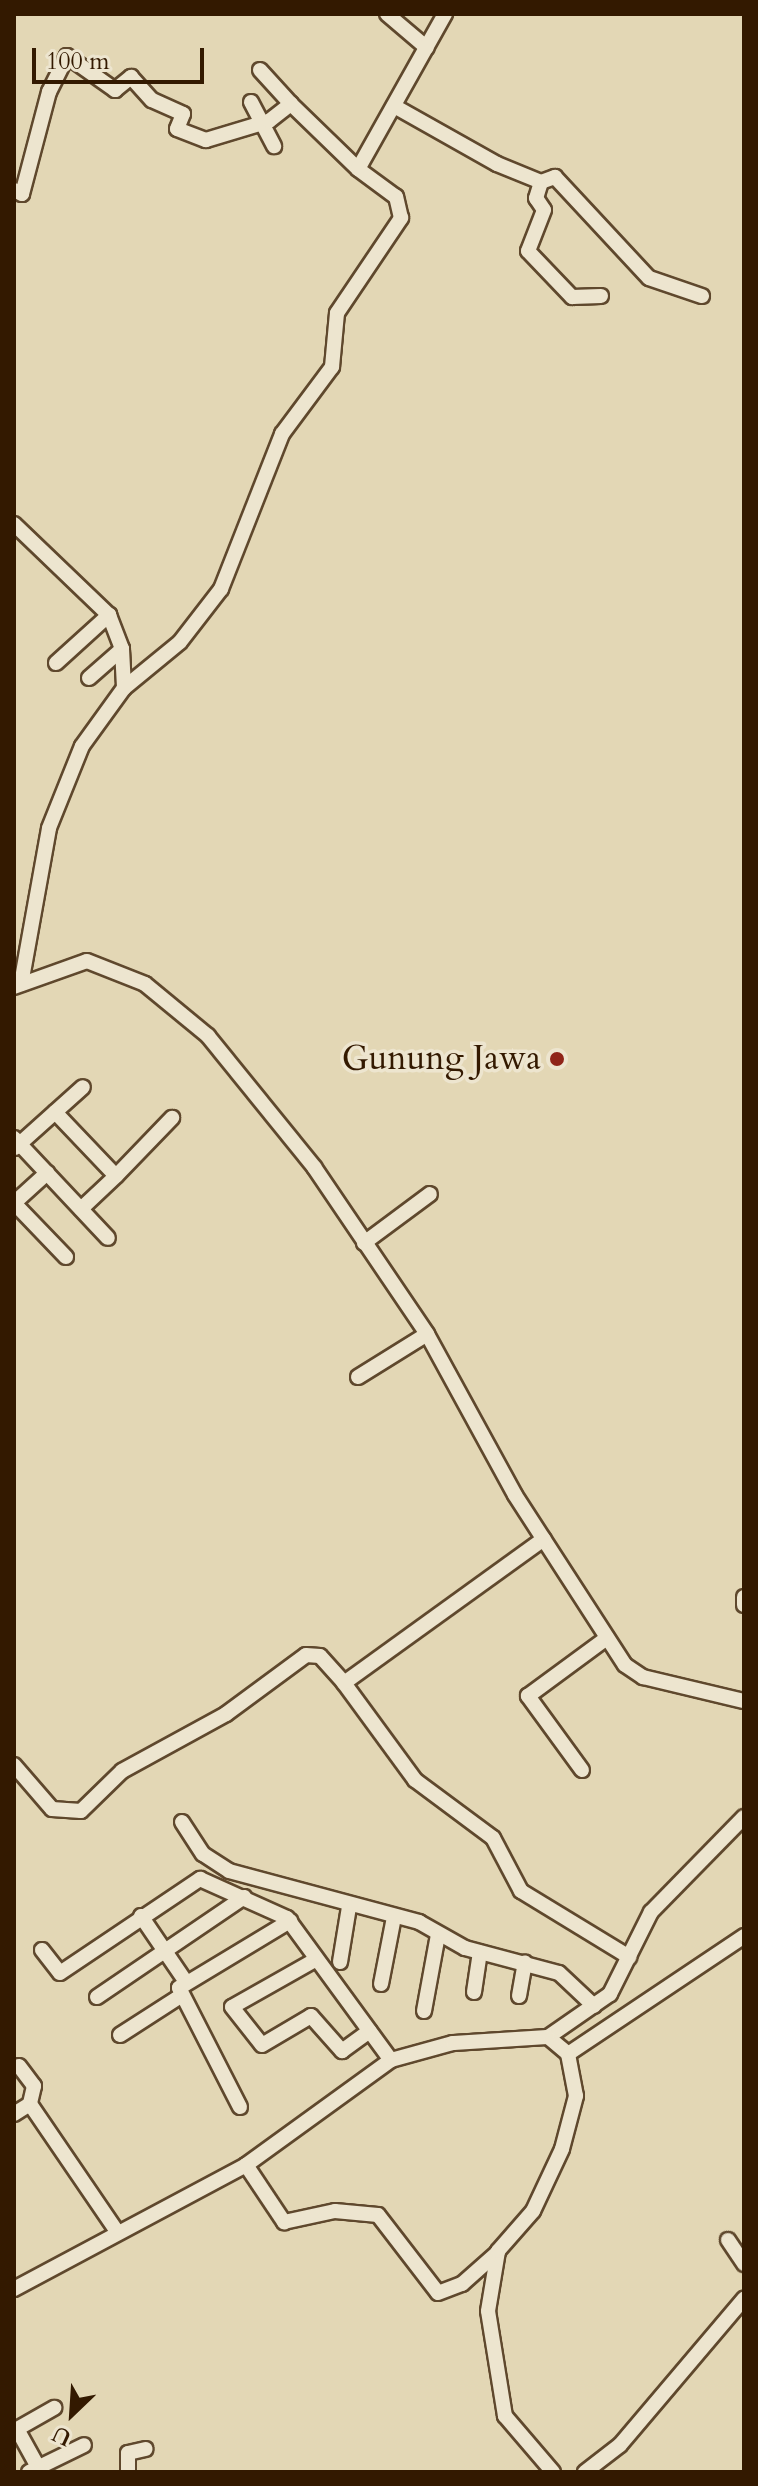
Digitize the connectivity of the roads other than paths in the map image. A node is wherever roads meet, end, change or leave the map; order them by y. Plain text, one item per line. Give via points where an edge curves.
1 (387, 14) edge
2 (445, 14) edge
3 (427, 48) junction
4 (260, 70) dead end
5 (251, 102) dead end
6 (291, 104) junction
7 (394, 106) junction
8 (261, 124) junction
9 (274, 146) dead end
10 (358, 169) junction
11 (541, 182) junction
12 (14, 190) edge
13 (601, 296) dead end
14 (702, 296) dead end
15 (14, 524) edge
16 (109, 615) junction
17 (122, 649) junction
18 (56, 663) dead end
19 (89, 678) dead end
20 (124, 688) junction
21 (17, 986) edge
22 (83, 1087) dead end
23 (55, 1112) junction
24 (172, 1118) dead end
25 (16, 1143) edge
26 (47, 1173) junction
27 (116, 1176) junction
28 (430, 1194) dead end
29 (14, 1203) edge
30 (81, 1209) junction
31 (108, 1238) dead end
32 (364, 1243) junction
33 (66, 1257) dead end
34 (427, 1334) junction
35 (358, 1377) dead end
36 (544, 1539) junction
37 (744, 1597) edge
38 (744, 1605) edge
39 (607, 1638) junction
40 (344, 1683) junction
41 (744, 1701) edge
42 (14, 1765) edge
43 (582, 1770) dead end
44 (744, 1817) edge
45 (182, 1822) dead end
46 (244, 1897) junction
47 (349, 1907) junction
48 (141, 1916) junction
49 (394, 1917) junction
50 (290, 1921) junction
51 (438, 1935) junction
52 (744, 1936) edge
53 (42, 1950) dead end
54 (165, 1951) junction
55 (480, 1952) junction
56 (629, 1957) junction
57 (315, 1960) junction
58 (340, 1962) dead end
59 (525, 1963) junction
60 (186, 1982) junction
61 (381, 1984) dead end
62 (474, 1992) dead end
63 (519, 1996) dead end
64 (97, 1997) dead end
65 (179, 1997) junction
66 (594, 2006) junction
67 (424, 2011) dead end
68 (370, 2031) junction
69 (120, 2035) dead end
70 (548, 2037) junction
71 (568, 2054) junction
72 (391, 2060) junction
73 (19, 2066) dead end
74 (30, 2104) junction
75 (240, 2107) dead end
76 (14, 2114) edge
77 (246, 2165) junction
78 (116, 2230) junction
79 (728, 2240) dead end
80 (498, 2251) junction
81 (744, 2264) edge
82 (14, 2289) edge
83 (744, 2299) edge
84 (54, 2408) dead end
85 (84, 2445) dead end
86 (146, 2449) dead end
87 (606, 2460) junction
88 (33, 2470) edge
89 (128, 2472) edge
90 (553, 2472) edge
91 (585, 2472) edge
92 (617, 2472) edge

1 - 3 street
2 - 3 street
3 - 7 street
4 - 6 street
5 - 8 street
6 - 8 street
6 - 10 street
7 - 10 street
7 - 11 street
8 - 9 street
8 - 12 street via 206,140 177,129 183,114 152,100 131,77 115,90 67,56 49,92 22,194
10 - 20 street via 396,197 401,218 337,313 332,367 282,434 230,573 180,642
11 - 13 street via 536,198 544,210 528,251 572,297
11 - 14 street via 555,177 649,278
15 - 16 street
16 - 17 street
16 - 18 street
17 - 19 street
17 - 20 street
20 - 21 street via 82,746 49,828
21 - 32 street via 87,961 145,984 208,1036 257,1093
22 - 23 street
23 - 25 street
23 - 27 street
24 - 27 street
25 - 26 street
26 - 29 street
26 - 30 street
27 - 30 street
28 - 32 street
29 - 33 street
30 - 31 street
32 - 34 street
34 - 35 street
34 - 36 street
36 - 39 street
36 - 40 street
37 - 38 street
39 - 41 street via 643,1677
39 - 43 street via 528,1696
40 - 42 street via 320,1656 306,1655 226,1714 122,1771 81,1811 52,1809
40 - 56 street via 415,1780 493,1838 521,1891
44 - 56 street via 651,1912
45 - 47 street via 203,1854 229,1871
46 - 48 street via 200,1879
46 - 50 street
46 - 54 street
47 - 49 street
47 - 58 street
48 - 53 street via 60,1973
48 - 54 street
49 - 51 street
49 - 61 street
50 - 57 street
50 - 60 street
51 - 55 street
51 - 67 street
52 - 71 street
54 - 60 street
54 - 64 street
55 - 59 street
55 - 62 street
56 - 66 street via 621,1980
57 - 68 street
57 - 68 street via 232,2007 262,2045 311,2016 342,2051
59 - 63 street
59 - 66 street via 559,1973
60 - 65 street
65 - 69 street
65 - 75 street
66 - 70 street
68 - 72 street
70 - 71 street
70 - 72 street via 453,2043
71 - 80 street via 576,2096 562,2149 533,2211
72 - 77 street
73 - 74 street via 34,2086
74 - 76 street
74 - 78 street
77 - 78 street
77 - 80 street via 284,2222 335,2211 378,2215 438,2293 462,2284
78 - 82 street
79 - 81 street
80 - 90 street via 488,2311 500,2403
83 - 87 street
84 - 88 street via 17,2429
85 - 88 street
86 - 89 street via 128,2453
87 - 91 street
87 - 92 street

